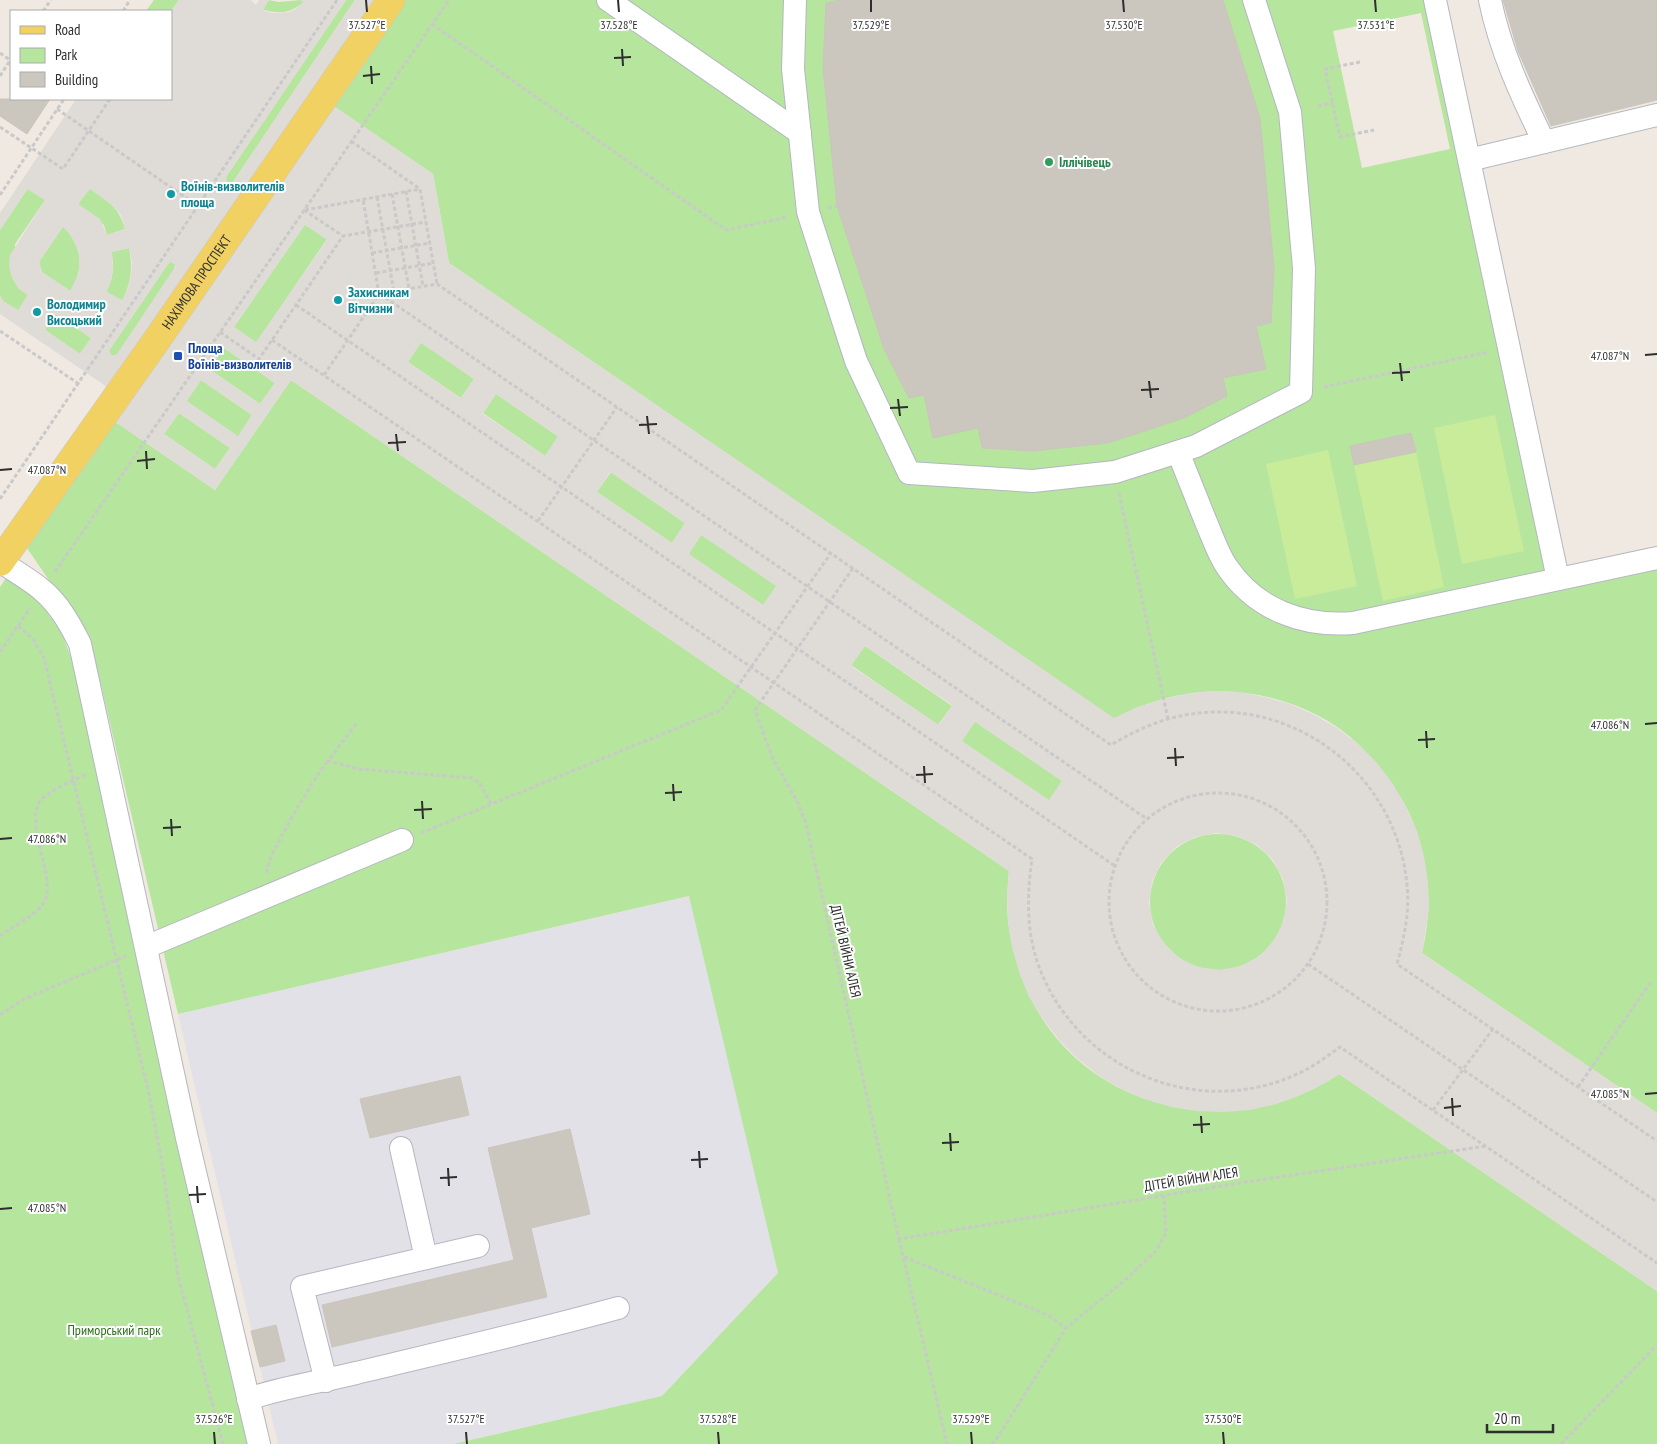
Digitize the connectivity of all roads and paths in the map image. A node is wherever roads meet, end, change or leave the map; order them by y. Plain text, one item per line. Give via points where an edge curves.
1 (338, 0) edge
2 (391, 0) edge
3 (448, 0) edge
4 (608, 0) edge
5 (795, 0) edge
6 (1254, 0) edge
7 (1435, 0) edge
8 (1490, 0) edge
9 (432, 24) junction
10 (10, 61) edge
11 (1360, 62) dead end
12 (0, 76) edge
13 (63, 100) edge
14 (109, 100) edge
15 (1333, 103) junction
16 (1318, 106) dead end
17 (57, 110) junction
18 (1657, 115) edge
19 (0, 127) edge
20 (1374, 130) dead end
21 (88, 131) junction
22 (800, 132) junction
23 (351, 141) junction
24 (1544, 142) junction
25 (32, 148) junction
26 (1469, 160) junction
27 (420, 189) junction
28 (406, 191) junction
29 (392, 194) junction
30 (0, 195) edge
31 (377, 197) junction
32 (363, 199) junction
33 (198, 206) junction
34 (837, 206) dead end
35 (304, 210) junction
36 (808, 212) junction
37 (426, 222) junction
38 (412, 224) junction
39 (397, 227) junction
40 (383, 230) junction
41 (368, 232) junction
42 (343, 236) junction
43 (430, 242) junction
44 (416, 245) junction
45 (401, 248) junction
46 (387, 250) junction
47 (372, 253) junction
48 (434, 263) junction
49 (419, 266) junction
50 (405, 268) junction
51 (390, 271) junction
52 (376, 273) junction
53 (438, 284) junction
54 (423, 286) junction
55 (408, 289) junction
56 (394, 292) junction
57 (379, 294) junction
58 (296, 306) junction
59 (0, 330) edge
60 (220, 332) junction
61 (272, 340) junction
62 (347, 341) junction
63 (1509, 348) junction
64 (324, 375) junction
65 (78, 384) junction
66 (1301, 392) junction
67 (617, 407) junction
68 (594, 440) junction
69 (1178, 452) junction
70 (1115, 472) junction
71 (562, 487) junction
72 (0, 500) edge
73 (538, 521) junction
74 (831, 553) junction
75 (1657, 558) edge
76 (0, 562) edge
77 (853, 568) junction
78 (1558, 579) junction
79 (808, 587) junction
80 (42, 590) junction
81 (830, 602) junction
82 (18, 626) junction
83 (775, 633) junction
84 (798, 649) junction
85 (0, 652) edge
86 (751, 667) junction
87 (774, 683) junction
88 (1168, 719) junction
89 (356, 724) dead end
90 (328, 761) junction
91 (106, 765) junction
92 (73, 781) junction
93 (491, 804) junction
94 (1147, 819) junction
95 (402, 840) joint
96 (1115, 866) junction
97 (271, 896) junction
98 (0, 936) edge
99 (146, 947) junction
100 (116, 960) junction
101 (1308, 964) junction
102 (1650, 983) dead end
103 (0, 1015) edge
104 (1493, 1029) junction
105 (1463, 1070) junction
106 (1578, 1087) junction
107 (1433, 1110) junction
108 (1657, 1141) edge
109 (1487, 1146) junction
110 (400, 1148) dead end
111 (1164, 1195) junction
112 (1657, 1202) edge
113 (899, 1239) junction
114 (478, 1246) dead end
115 (903, 1257) junction
116 (426, 1258) junction
117 (1657, 1263) edge
118 (618, 1308) dead end
119 (1066, 1328) junction
120 (1657, 1345) edge
121 (326, 1381) junction
122 (248, 1399) junction
123 (223, 1444) edge
124 (259, 1444) edge
125 (947, 1444) edge
126 (991, 1444) edge
127 (1561, 1444) edge

1 - 33 path
2 - 76 main road, НАХІМОВА ПРОСПЕКТ
3 - 9 path
4 - 22 street
5 - 22 street via 793,69
6 - 66 street via 1290,112 1304,268
7 - 26 street
8 - 24 street via 1508,61
9 - 23 path
9 - 36 path via 726,230
10 - 12 path
11 - 15 path via 1326,69
13 - 17 path
14 - 21 path
15 - 16 path
15 - 20 path via 1340,137
17 - 21 path
17 - 25 path
18 - 24 street
19 - 25 path
21 - 25 path via 63,169
21 - 33 path
22 - 36 street
23 - 27 path
23 - 35 path
24 - 26 street
25 - 30 path
26 - 63 street
27 - 28 path
27 - 37 path
28 - 29 path
28 - 38 path
29 - 31 path
29 - 39 path
31 - 32 path
31 - 40 path
32 - 35 path
32 - 41 path
33 - 65 path
34 - 36 path
35 - 42 path
35 - 60 path
36 - 70 street via 856,361 909,473 1033,481
37 - 38 path
37 - 43 path
38 - 39 path
38 - 44 path
39 - 40 path
39 - 45 path
40 - 41 path
40 - 46 path
41 - 42 path
41 - 47 path
42 - 58 path
43 - 44 path
43 - 48 path
44 - 45 path
44 - 49 path
45 - 46 path
45 - 50 path
46 - 47 path
46 - 51 path
47 - 52 path
48 - 49 path
48 - 53 path
49 - 50 path
49 - 54 path
50 - 51 path
50 - 55 path
51 - 52 path
51 - 56 path
52 - 57 path
53 - 54 path
53 - 67 path
54 - 55 path
55 - 56 path
56 - 57 path
57 - 62 path
57 - 68 path
58 - 61 path
58 - 62 path
59 - 65 path
60 - 61 path via 259,359
60 - 80 path
61 - 64 path
62 - 64 path
62 - 71 path
63 - 66 path
63 - 78 street
64 - 73 path
65 - 72 path
66 - 69 street
67 - 68 path
67 - 74 path
68 - 71 path
68 - 79 path
69 - 70 street
69 - 78 street via 1227,567 1251,594 1282,614 1299,620 1353,623
70 - 88 path
71 - 73 path
71 - 83 path
73 - 86 path
74 - 77 path
74 - 79 path
75 - 78 street
76 - 80 street
77 - 81 path
77 - 88 path via 1111,745
79 - 81 path
79 - 83 path
80 - 82 path
80 - 91 street via 69,622 80,644
81 - 84 path
81 - 94 path
82 - 85 path
82 - 92 path via 32,639 44,658
83 - 84 path
83 - 86 path
84 - 87 path
84 - 96 path
86 - 87 path
86 - 93 path via 721,710
87 - 107 path via 1032,859 1028,885 1031,938 1048,987 1078,1031 1118,1064 1167,1085 1219,1092 1245,1089 1296,1075 1340,1046
87 - 113 path, ДІТЕЙ ВІЙНИ АЛЕЯ via 755,710 772,757 806,824
88 - 104 path via 1210,712 1263,717 1312,736 1354,768 1385,810 1404,860 1408,912 1397,964
89 - 90 path
90 - 93 path via 359,769 472,778 479,782
90 - 97 path via 293,814 272,855 267,868
91 - 92 path
91 - 99 street
92 - 98 path via 45,798 36,809 35,819 46,873 46,899 41,907
92 - 100 path
93 - 95 path
94 - 96 path via 1128,840
94 - 101 path via 1188,796 1226,793 1263,802 1295,824 1317,855 1327,891 1324,929
95 - 97 street
96 - 101 path via 1108,893 1112,931 1119,949 1141,980 1172,1001 1209,1011 1247,1007 1282,990
97 - 99 street
99 - 100 path
99 - 122 street
100 - 103 path via 24,999
100 - 123 path via 153,1114 178,1276
101 - 105 path
102 - 106 path
104 - 105 path
104 - 106 path
105 - 107 path
105 - 112 path
106 - 108 path
107 - 109 path
109 - 111 path, ДІТЕЙ ВІЙНИ АЛЕЯ
109 - 117 path
110 - 116 street
111 - 113 path, ДІТЕЙ ВІЙНИ АЛЕЯ
111 - 119 path via 1166,1233 1156,1252
113 - 115 path, ДІТЕЙ ВІЙНИ АЛЕЯ
114 - 116 street
115 - 119 path via 1048,1316
115 - 125 path, ДІТЕЙ ВІЙНИ АЛЕЯ
116 - 121 street via 302,1287
118 - 121 street
119 - 126 path
120 - 127 path
121 - 122 street
122 - 124 street

